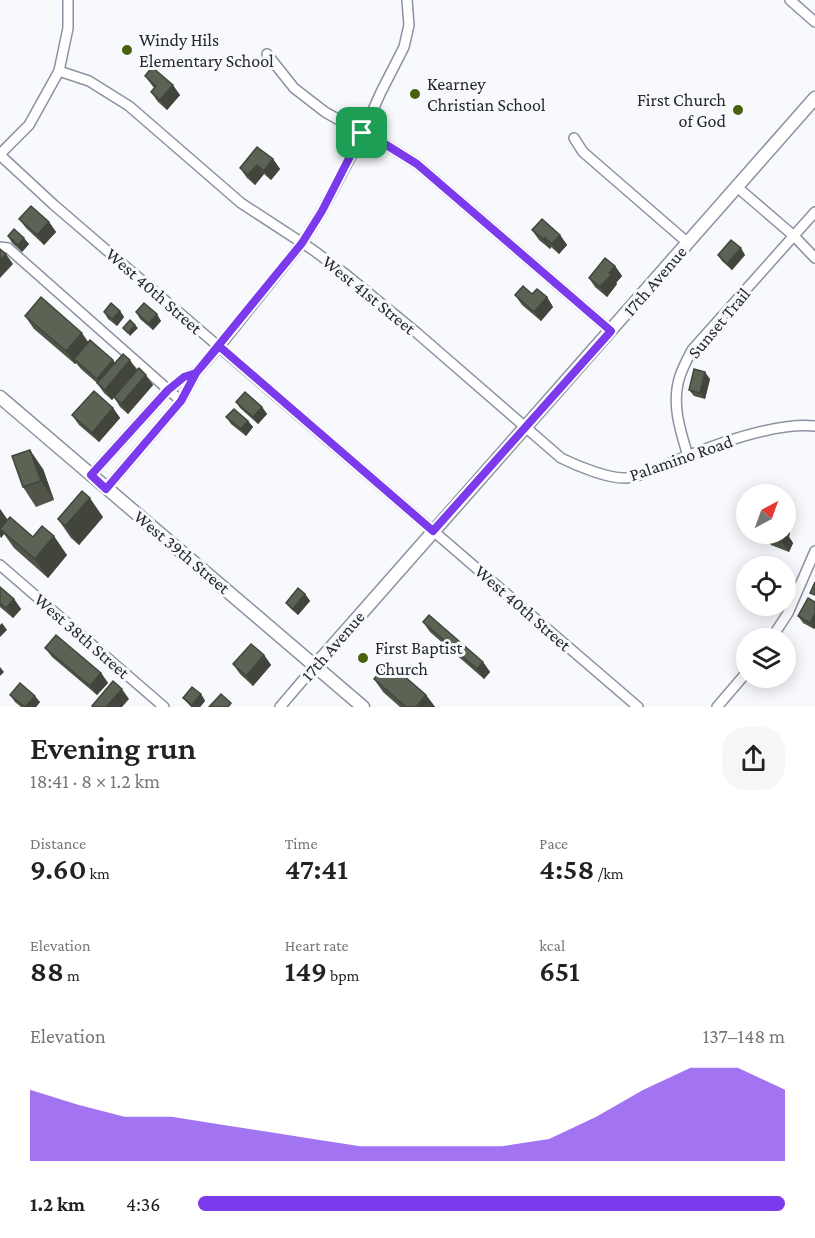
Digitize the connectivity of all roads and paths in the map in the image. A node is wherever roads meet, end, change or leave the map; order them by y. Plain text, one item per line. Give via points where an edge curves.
1 (68, 0) edge
2 (407, 0) edge
3 (790, 0) edge
4 (815, 22) edge
5 (267, 54) dead end
6 (59, 71) junction
7 (815, 98) edge
8 (362, 133) junction
9 (574, 138) dead end
10 (0, 154) edge
11 (737, 187) junction
12 (815, 212) edge
13 (794, 236) junction
14 (302, 243) junction
15 (688, 243) junction
16 (0, 247) edge
17 (815, 258) edge
18 (611, 331) junction
19 (219, 346) junction
20 (196, 373) junction
21 (168, 390) junction
22 (0, 397) edge
23 (181, 401) junction
24 (815, 426) edge
25 (525, 427) junction
26 (688, 456) junction
27 (91, 475) junction
28 (106, 489) junction
29 (433, 531) junction
30 (815, 551) edge
31 (0, 565) edge
32 (778, 628) edge
33 (315, 666) junction
34 (736, 685) edge
35 (164, 707) edge
36 (280, 707) edge
37 (363, 707) edge
38 (638, 707) edge
39 (717, 707) edge

1 - 6 street via 68,28
2 - 8 street via 409,25 404,47
3 - 4 street
5 - 8 street via 294,88
6 - 10 street via 29,125
6 - 14 street, West 41st Street via 89,81 129,106 241,203
7 - 11 main road, 17th Avenue
8 - 14 street
8 - 18 street via 417,164
9 - 15 street via 583,152
10 - 19 street, West 40th Street
11 - 13 street
11 - 15 main road, 17th Avenue
12 - 13 street, Sunset Trail
13 - 17 street
13 - 26 street, Sunset Trail via 692,350 680,376 675,404
14 - 19 street
14 - 25 street, West 41st Street via 417,333
15 - 18 main road, 17th Avenue
16 - 21 street via 8,248
18 - 25 main road, 17th Avenue
19 - 20 street
19 - 29 street, West 40th Street
20 - 21 street
20 - 23 street
21 - 23 street
21 - 27 street
22 - 27 main road, West 39th Street
23 - 28 street
24 - 26 street, Palamino Road via 782,427
25 - 26 street, Palamino Road via 561,458 610,476 645,474
25 - 29 main road, 17th Avenue
27 - 28 main road, West 39th Street
28 - 33 main road, West 39th Street
29 - 33 main road, 17th Avenue
29 - 38 street, West 40th Street
30 - 32 street
31 - 35 street, West 38th Street
33 - 36 street, 17th Avenue
33 - 37 main road, West 39th Street
34 - 39 street

